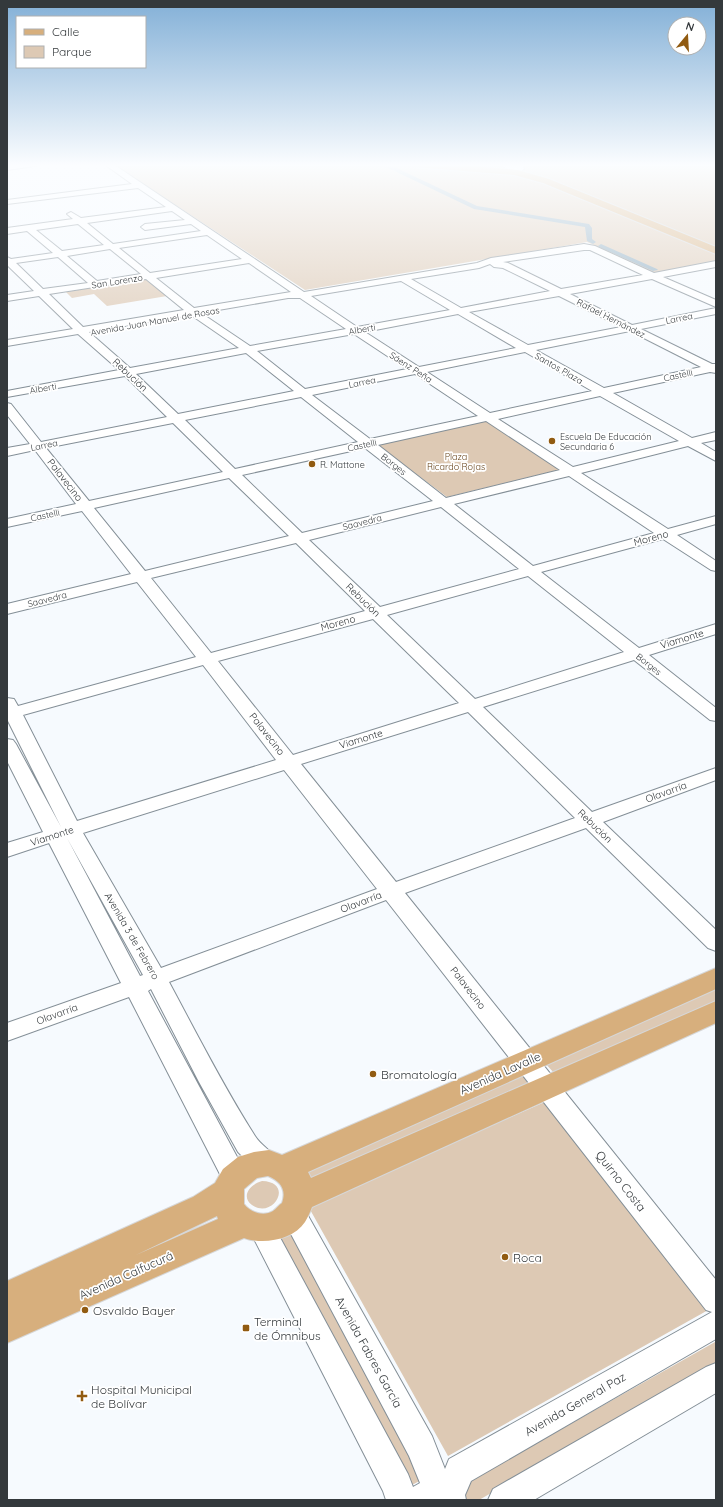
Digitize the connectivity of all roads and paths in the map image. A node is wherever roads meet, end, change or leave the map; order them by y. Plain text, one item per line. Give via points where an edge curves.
1 (37, 234) edge
2 (96, 234) edge
3 (156, 234) edge
4 (194, 234) edge
5 (213, 234) edge
6 (680, 234) edge
7 (690, 234) edge
8 (163, 239) junction
9 (716, 244) edge
10 (112, 247) junction
11 (716, 250) edge
12 (61, 254) junction
13 (525, 257) junction
14 (251, 260) junction
15 (8, 261) edge
16 (716, 264) edge
17 (478, 265) junction
18 (505, 265) junction
19 (149, 276) junction
20 (654, 276) junction
21 (402, 278) junction
22 (95, 284) junction
23 (41, 293) junction
24 (561, 293) junction
25 (302, 295) junction
26 (7, 298) edge
27 (716, 304) edge
28 (460, 311) junction
29 (716, 311) edge
30 (194, 312) junction
31 (631, 328) junction
32 (356, 330) junction
33 (82, 332) junction
34 (7, 344) edge
35 (526, 349) junction
36 (248, 350) junction
37 (714, 369) edge
38 (417, 370) junction
39 (128, 372) junction
40 (602, 392) junction
41 (303, 393) junction
42 (7, 394) edge
43 (7, 407) edge
44 (488, 417) junction
45 (176, 418) junction
46 (716, 436) edge
47 (689, 442) junction
48 (368, 444) junction
49 (38, 446) junction
50 (7, 452) edge
51 (716, 457) edge
52 (570, 471) junction
53 (232, 473) junction
54 (443, 502) junction
55 (86, 506) junction
56 (716, 520) edge
57 (7, 523) edge
58 (665, 534) junction
59 (298, 537) junction
60 (716, 567) edge
61 (530, 571) junction
62 (141, 576) junction
63 (7, 608) edge
64 (376, 613) junction
65 (716, 629) edge
66 (636, 654) junction
67 (207, 659) junction
68 (471, 705) junction
69 (9, 709) edge
70 (716, 716) edge
71 (7, 744) edge
72 (289, 762) junction
73 (716, 774) edge
74 (588, 819) junction
75 (64, 832) junction
76 (7, 850) edge
77 (391, 891) junction
78 (104, 907) junction
79 (716, 943) edge
80 (156, 978) junction
81 (716, 978) edge
82 (134, 987) junction
83 (716, 1011) edge
84 (7, 1032) edge
85 (526, 1062) junction
86 (197, 1080) junction
87 (546, 1087) junction
88 (275, 1165) junction
89 (230, 1185) junction
90 (296, 1206) junction
91 (253, 1225) junction
92 (7, 1297) edge
93 (716, 1301) edge
94 (716, 1324) edge
95 (7, 1327) edge
96 (716, 1378) edge
97 (441, 1498) edge
98 (402, 1500) edge
99 (504, 1500) edge

1 - 12 street
2 - 10 street, Borges
3 - 8 street
4 - 8 street
5 - 14 street, Sáenz Peña
6 - 11 main road
7 - 9 main road
8 - 10 street
10 - 12 street
10 - 19 street, Borges
12 - 15 street
12 - 22 street
13 - 17 street, Avenida Juan Manuel de Rosas
13 - 18 street via 504,261
13 - 20 street, Avenida Juan Manuel de Rosas via 590,247
14 - 19 street, San Lorenzo
14 - 25 street, Sáenz Peña
15 - 23 street, Rebución
16 - 20 street, Alberti
17 - 18 street
17 - 21 street, Avenida Juan Manuel de Rosas
18 - 24 street, Rafael Hernández
19 - 22 street, San Lorenzo
19 - 30 street, Borges
20 - 24 street, Alberti
20 - 27 street
21 - 25 street, Avenida Juan Manuel de Rosas
21 - 28 street, Santos Plaza
22 - 23 street, San Lorenzo
23 - 26 street, San Lorenzo
23 - 33 street, Rebución
24 - 28 street, Alberti
24 - 31 street, Rafael Hernández
25 - 30 street, Avenida Juan Manuel de Rosas
25 - 32 street, Sáenz Peña
28 - 32 street, Alberti
28 - 35 street, Santos Plaza
29 - 31 street, Larrea
30 - 33 street, Avenida Juan Manuel de Rosas
30 - 36 street, Borges
31 - 35 street, Larrea
31 - 37 street, Rafael Hernández
32 - 36 street, Alberti
32 - 38 street, Sáenz Peña
33 - 34 street, Avenida Juan Manuel de Rosas
33 - 39 street, Rebución
35 - 38 street, Larrea
35 - 40 street, Santos Plaza
36 - 39 street, Alberti
36 - 41 street, Borges
37 - 40 street, Castelli
38 - 41 street, Larrea
38 - 44 street, Sáenz Peña
39 - 42 street, Alberti
39 - 45 street, Rebución
40 - 44 street, Castelli
40 - 47 street, Santos Plaza
41 - 45 street, Larrea
41 - 48 street, Borges
43 - 49 street, Palavecino
44 - 48 street, Castelli
44 - 52 street, Sáenz Peña
45 - 49 street, Larrea
45 - 53 street, Rebución
46 - 47 street, Saavedra
47 - 51 street, Santos Plaza
47 - 52 street, Saavedra
48 - 53 street, Castelli
48 - 54 street, Borges
49 - 50 street, Larrea
49 - 55 street, Palavecino
52 - 54 street, Saavedra
52 - 58 street, Sáenz Peña
53 - 55 street, Castelli
53 - 59 street, Rebución
54 - 59 street, Saavedra
54 - 61 street, Borges
55 - 57 street, Castelli
55 - 62 street, Palavecino
56 - 58 street, Moreno
58 - 60 street, Sáenz Peña
58 - 61 street, Moreno
59 - 62 street, Saavedra
59 - 64 street, Rebución
61 - 64 street, Moreno
61 - 66 street, Borges
62 - 63 street, Saavedra
62 - 67 street, Palavecino
64 - 67 street, Moreno
64 - 68 street, Rebución
65 - 66 street, Viamonte
66 - 68 street, Viamonte
66 - 70 street, Borges
67 - 69 street, Moreno
67 - 72 street, Palavecino
68 - 72 street, Viamonte
68 - 74 street, Rebución
69 - 75 street, Avenida 3 de Febrero
71 - 75 street, Avenida 3 de Febrero
72 - 75 street, Viamonte
72 - 77 street, Palavecino
73 - 74 street, Olavarría
74 - 77 street, Olavarría
74 - 79 street, Rebución
75 - 76 street, Viamonte
75 - 78 street, Avenida 3 de Febrero
77 - 80 street, Olavarría
77 - 85 street, Palavecino
78 - 80 street, Avenida 3 de Febrero
78 - 82 street, Avenida 3 de Febrero
80 - 82 street, Olavarría
80 - 86 street, Avenida 3 de Febrero
81 - 85 main road, Avenida Lavalle
82 - 84 street, Olavarría
82 - 86 street, Avenida 3 de Febrero
83 - 87 main road
85 - 87 street, Quirno Costa
85 - 88 main road, Avenida Lavalle
86 - 88 street, Avenida 3 de Febrero via 247,1145
86 - 89 street, Avenida 3 de Febrero
87 - 90 main road
87 - 93 street, Quirno Costa
88 - 89 main road via 258,1164 246,1167
88 - 90 main road via 290,1171 297,1180 301,1190
89 - 91 main road via 226,1203 230,1212 238,1220
89 - 92 main road via 204,1208
90 - 91 main road via 286,1220 275,1226
90 - 97 street, Avenida Fabres García via 421,1447
91 - 95 main road, Avenida Calfucurá
91 - 98 street via 397,1485
94 - 97 street, Avenida General Paz via 460,1470
96 - 99 street

